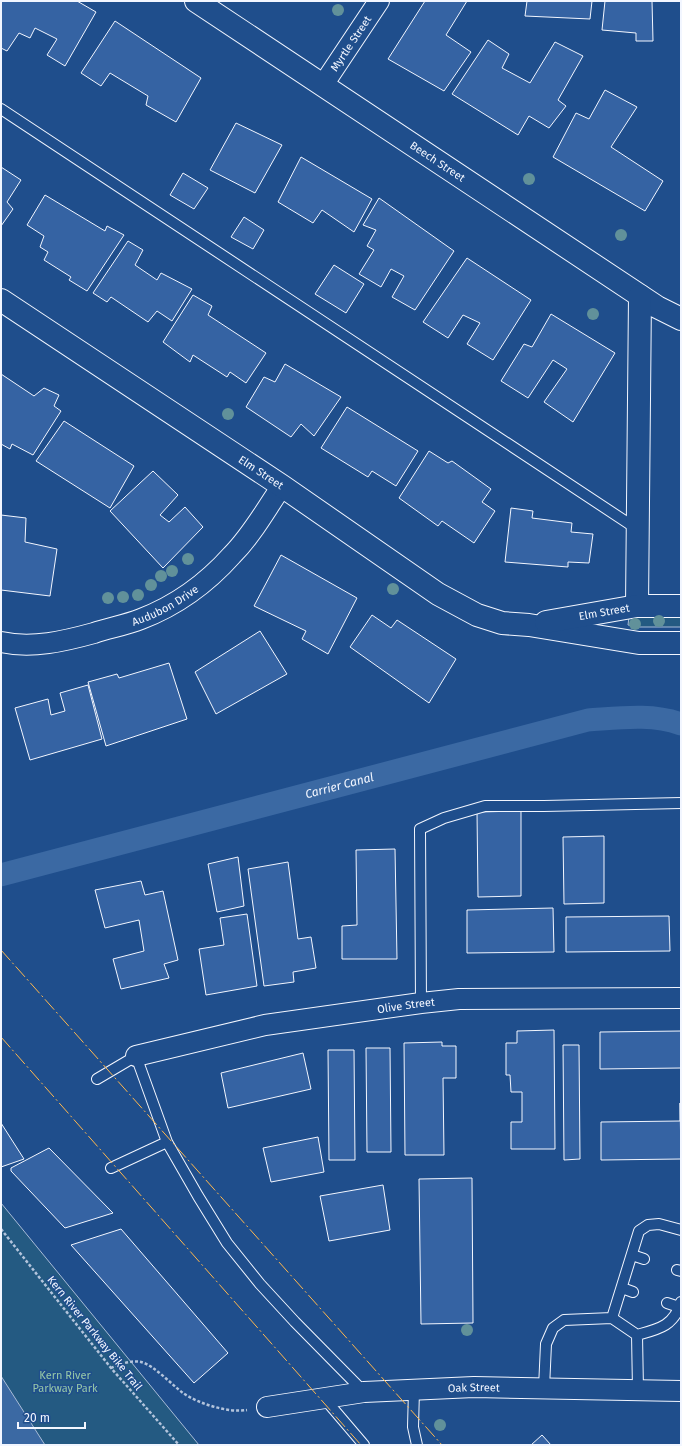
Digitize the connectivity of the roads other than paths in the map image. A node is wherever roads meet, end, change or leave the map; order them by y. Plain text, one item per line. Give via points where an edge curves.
1 (196, 1) edge
2 (379, 1) edge
3 (323, 85) junction
4 (1, 109) edge
5 (640, 296) junction
6 (1, 300) edge
7 (681, 319) edge
8 (282, 486) junction
9 (637, 529) junction
10 (637, 606) junction
11 (681, 606) edge
12 (529, 625) junction
13 (1, 642) edge
14 (681, 643) edge
15 (681, 802) edge
16 (681, 998) edge
17 (421, 1003) junction
18 (136, 1056) junction
19 (97, 1079) dead end
20 (167, 1142) junction
21 (111, 1168) dead end
22 (681, 1230) edge
23 (632, 1255) junction
24 (644, 1259) dead end
25 (622, 1288) junction
26 (632, 1292) dead end
27 (668, 1303) dead end
28 (680, 1304) edge
29 (612, 1318) junction
30 (637, 1335) junction
31 (544, 1388) junction
32 (414, 1390) junction
33 (638, 1390) junction
34 (681, 1391) edge
35 (364, 1392) junction
36 (324, 1398) junction
37 (267, 1408) road end
38 (364, 1445) edge
39 (417, 1445) edge

1 - 3 street, Beech Street
2 - 3 street, Myrtle Street
3 - 5 street, Beech Street
4 - 9 lane
5 - 7 street, Beech Street via 657,308
5 - 9 street
6 - 8 street, Elm Street
8 - 12 street, Elm Street via 438,594 477,615 502,623
8 - 13 street, Audubon Drive via 233,555 206,581 175,602 141,619 74,638 43,644
9 - 10 street
10 - 11 street, Elm Street
10 - 12 street, Elm Street
12 - 14 street, Elm Street via 639,643
15 - 17 lane via 485,806 444,818 420,829
16 - 17 street, Olive Street via 459,999
17 - 18 street, Olive Street via 265,1025
18 - 19 lane
18 - 20 lane
20 - 21 lane
20 - 35 lane via 223,1236 260,1284
22 - 23 lane via 659,1224 648,1225 639,1231
23 - 24 lane
23 - 25 lane
25 - 26 lane
25 - 29 lane
27 - 28 lane
28 - 30 lane via 678,1313 662,1328
29 - 30 lane
29 - 31 lane via 564,1320 553,1328 546,1344
30 - 33 lane
31 - 32 street, Oak Street via 474,1387
31 - 33 street, Oak Street
32 - 35 street, Oak Street
32 - 39 lane via 413,1427
33 - 34 street, Oak Street
35 - 36 street, Oak Street
36 - 37 street, Oak Street
36 - 38 lane

